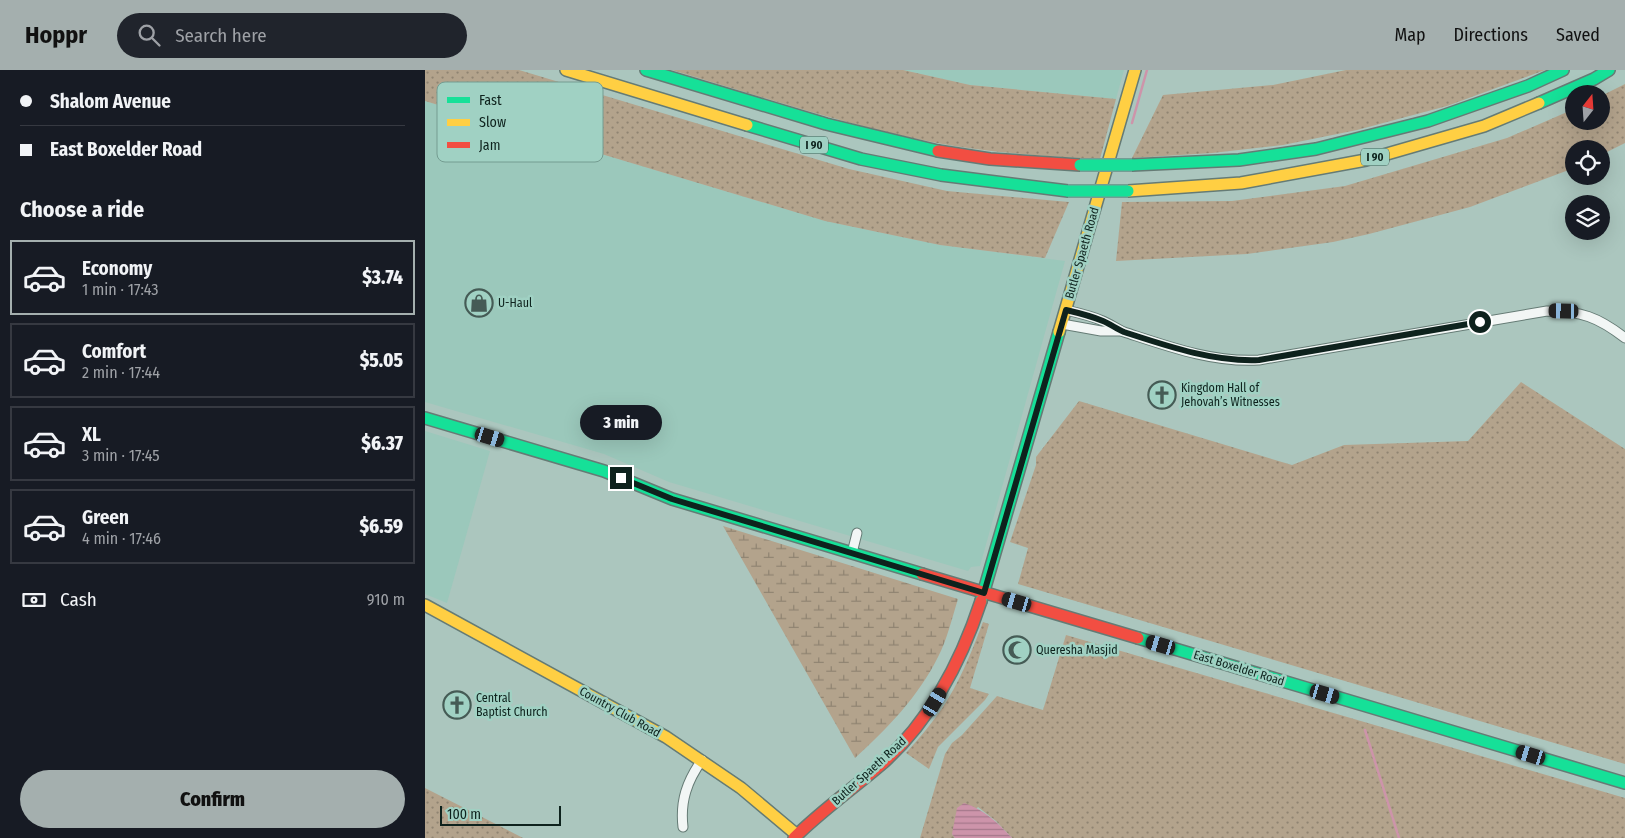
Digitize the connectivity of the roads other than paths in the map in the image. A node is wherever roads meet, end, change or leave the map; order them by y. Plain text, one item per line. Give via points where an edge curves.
1 (566, 70) edge
2 (646, 70) edge
3 (1135, 70) edge
4 (1563, 70) edge
5 (1609, 70) edge
6 (1066, 310) junction
7 (1062, 324) junction
8 (1121, 331) junction
9 (1625, 338) edge
10 (425, 418) edge
11 (857, 533) dead end
12 (851, 552) junction
13 (984, 593) junction
14 (425, 605) edge
15 (702, 760) junction
16 (1625, 783) edge
17 (683, 827) dead end
18 (797, 837) edge

1 - 5 main road, I 90, bridge via 861,159 941,175 1068,191 1128,191 1241,182 1366,160 1484,126
2 - 4 main road, I 90, bridge via 851,131 937,151 1019,162 1132,165 1239,160 1315,149 1428,122
3 - 6 main road, Butler Spaeth Road
6 - 7 main road, Butler Spaeth Road
6 - 8 street via 1104,321
7 - 8 street via 1101,332
7 - 13 main road, Butler Spaeth Road
8 - 9 street via 1211,357 1238,361 1547,311 1582,314 1599,320
10 - 12 main road, East Boxelder Road via 604,471 672,499
11 - 12 street
12 - 13 main road, East Boxelder Road
13 - 16 main road, East Boxelder Road
13 - 18 main road, Butler Spaeth Road via 955,668 919,724 894,752
14 - 15 main road, Country Club Road
15 - 17 street via 687,783 683,798
15 - 18 main road, Country Club Road via 741,788

